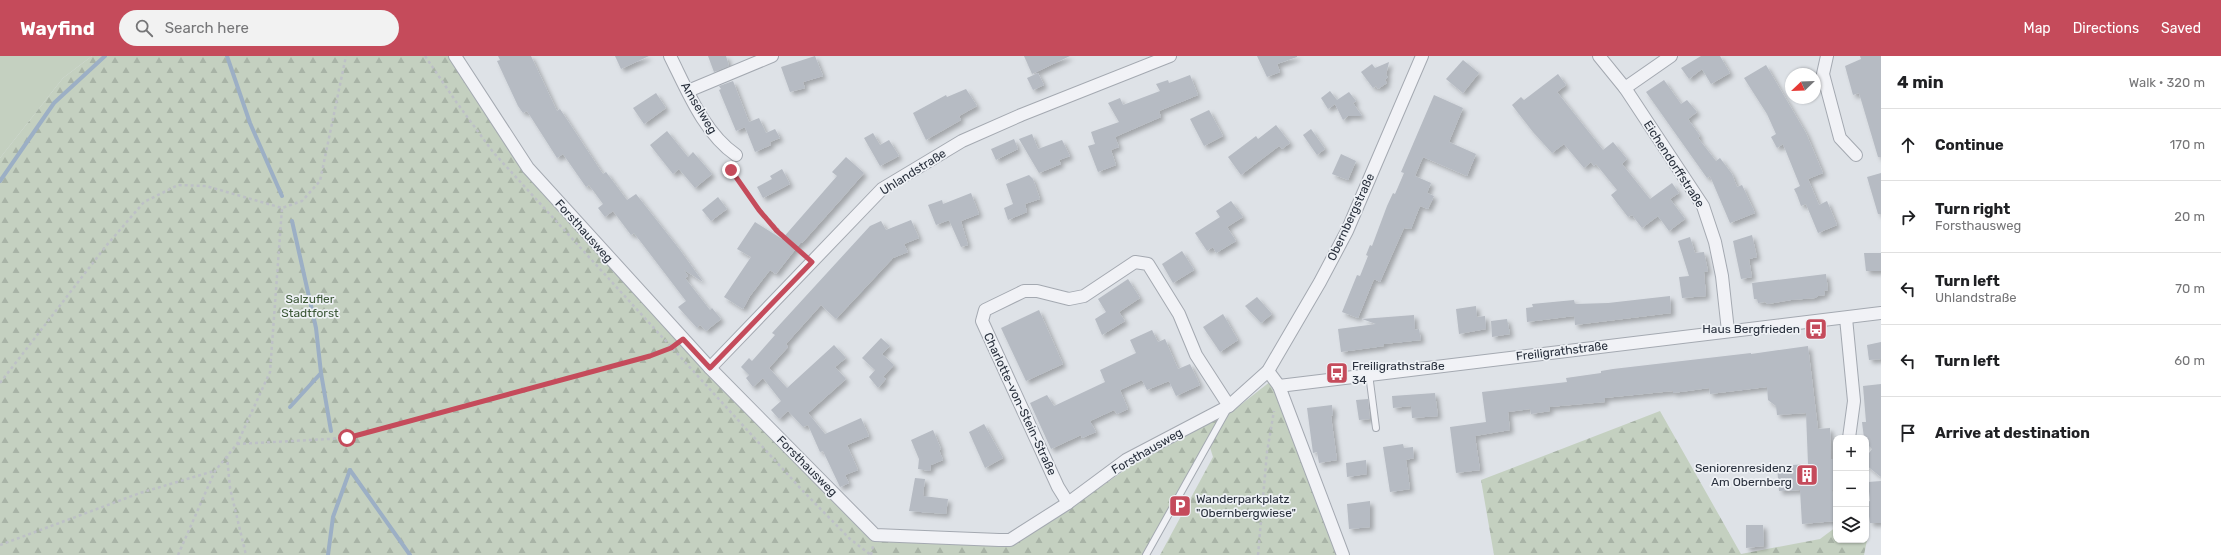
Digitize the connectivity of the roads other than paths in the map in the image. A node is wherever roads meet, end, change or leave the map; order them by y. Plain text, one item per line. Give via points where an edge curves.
1 (455, 56) edge
2 (670, 56) edge
3 (772, 56) edge
4 (1170, 56) edge
5 (1422, 56) edge
6 (1599, 56) edge
7 (1671, 56) edge
8 (1827, 56) edge
9 (1625, 88) junction
10 (688, 91) junction
11 (736, 155) road end
12 (1856, 155) dead end
13 (1881, 313) edge
14 (1846, 318) junction
15 (1728, 331) junction
16 (710, 368) junction
17 (1268, 371) junction
18 (1369, 374) junction
19 (1279, 386) junction
20 (1229, 406) junction
21 (1376, 428) dead end
22 (1849, 435) edge
23 (1068, 503) junction
24 (1146, 555) edge
25 (1343, 555) edge

1 - 16 street, Forsthausweg via 528,168
2 - 10 street, Amselweg
3 - 10 street
4 - 16 street, Uhlandstraße via 962,141 882,189
5 - 17 street, Obernbergstraße via 1346,232
6 - 9 street, Eichendorffstraße
7 - 9 street
8 - 12 street via 1823,74 1840,138
9 - 15 street, Eichendorffstraße via 1703,206 1715,242 1722,276
10 - 11 street, Amselweg via 722,145
13 - 14 street, Freiligrathstraße
14 - 15 street, Freiligrathstraße
14 - 22 street via 1854,401
15 - 18 street, Freiligrathstraße
16 - 23 street, Forsthausweg via 875,535 1010,540
17 - 19 street
17 - 20 street, Forsthausweg
18 - 19 street, Freiligrathstraße
18 - 21 lane
19 - 25 street
20 - 23 street, Forsthausweg via 1126,460
20 - 23 street, Charlotte-von-Stein-Straße via 1196,355 1179,314 1148,264 1135,262 1084,296 1069,299 1037,291 1024,291 984,310 982,321 1058,487
20 - 24 lane

